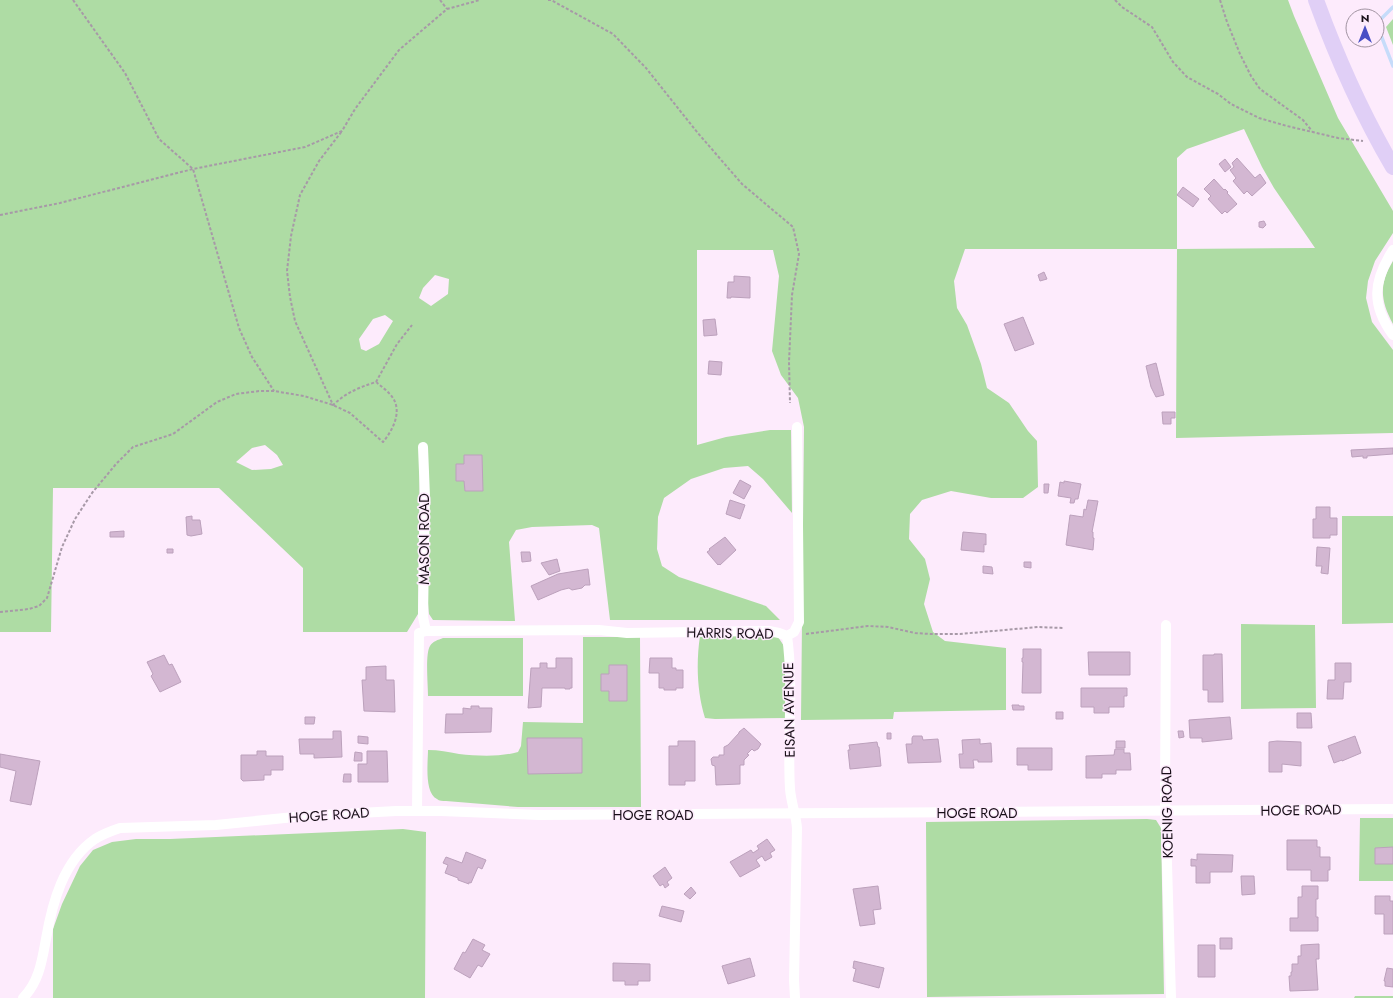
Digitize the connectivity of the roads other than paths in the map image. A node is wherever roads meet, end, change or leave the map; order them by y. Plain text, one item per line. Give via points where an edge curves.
1 (1316, 0) edge
2 (1393, 167) edge
3 (1393, 250) edge
4 (1393, 335) edge
5 (797, 427) dead end
6 (423, 447) dead end
7 (1166, 625) dead end
8 (422, 632) junction
9 (787, 636) junction
10 (1393, 809) edge
11 (418, 811) junction
12 (1166, 811) junction
13 (796, 814) junction
14 (23, 998) edge
15 (795, 998) edge
16 (1171, 998) edge

1 - 2 main road via 1353,92
3 - 4 street via 1384,263 1376,287 1379,310
5 - 9 street via 799,622 794,632
6 - 8 street, MASON ROAD via 425,497
7 - 12 street, KOENIG ROAD
8 - 9 street, HARRIS ROAD via 599,630 769,632
8 - 11 street, MASON ROAD
9 - 13 street, EISAN AVENUE via 790,790
10 - 12 street, HOGE ROAD
11 - 13 street, HOGE ROAD via 539,815
11 - 14 street, HOGE ROAD via 304,816 203,826 120,828 105,833 80,852 65,876 55,900 38,978
12 - 13 street, HOGE ROAD
12 - 16 street, KOENIG ROAD
13 - 15 street, EISAN AVENUE

